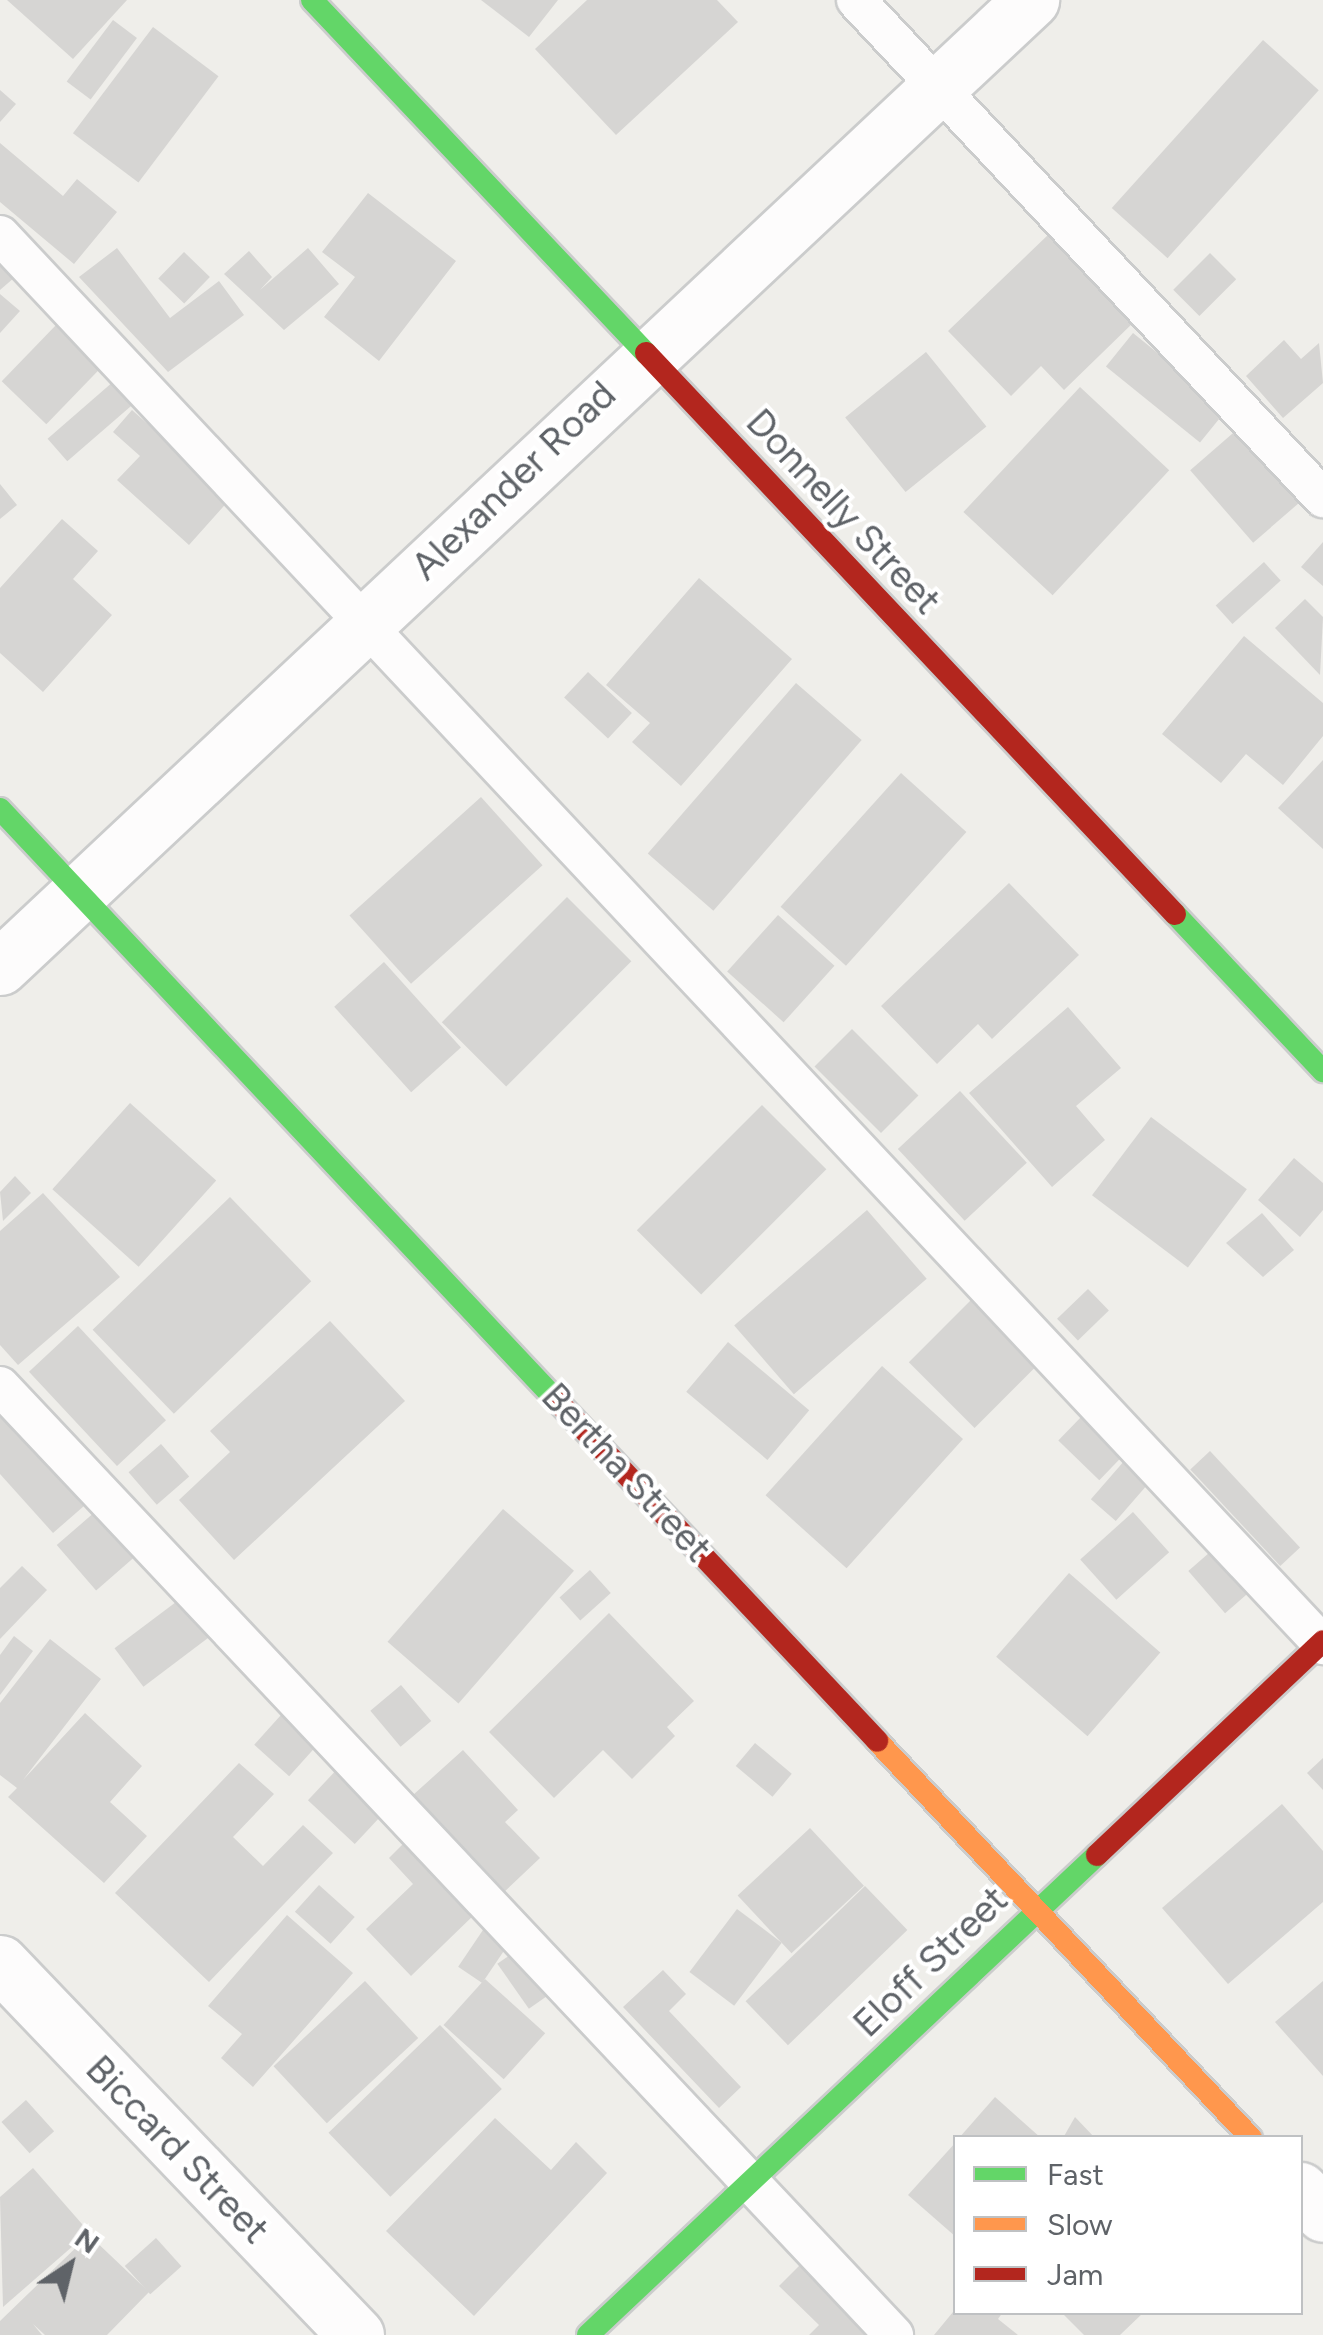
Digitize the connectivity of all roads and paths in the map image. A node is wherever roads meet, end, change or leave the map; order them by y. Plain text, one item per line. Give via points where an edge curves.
1 (312, 0) edge
2 (856, 0) edge
3 (1031, 0) edge
4 (938, 87) junction
5 (0, 235) edge
6 (646, 354) junction
7 (1323, 498) edge
8 (362, 626) junction
9 (0, 810) edge
10 (80, 893) junction
11 (0, 966) edge
12 (1323, 1071) edge
13 (0, 1386) edge
14 (1322, 1643) edge
15 (1037, 1909) junction
16 (0, 1963) edge
17 (1248, 2135) edge
18 (750, 2183) junction
19 (1303, 2193) edge
20 (1323, 2214) edge
21 (356, 2335) edge
22 (588, 2335) edge
23 (894, 2335) edge

1 - 6 street, Donnelly Street
2 - 4 lane
3 - 4 street, Alexander Road
4 - 6 street, Alexander Road
4 - 7 lane
5 - 8 lane
6 - 8 street, Alexander Road
6 - 12 street, Donnelly Street
8 - 10 street, Alexander Road
8 - 14 lane
9 - 10 street, Bertha Street
10 - 11 street, Alexander Road
10 - 15 street, Bertha Street
13 - 18 lane
14 - 15 street, Eloff Street
15 - 17 street, Bertha Street
15 - 18 street, Eloff Street
16 - 21 street, Biccard Street
18 - 22 street, Eloff Street
18 - 23 lane
19 - 20 street

